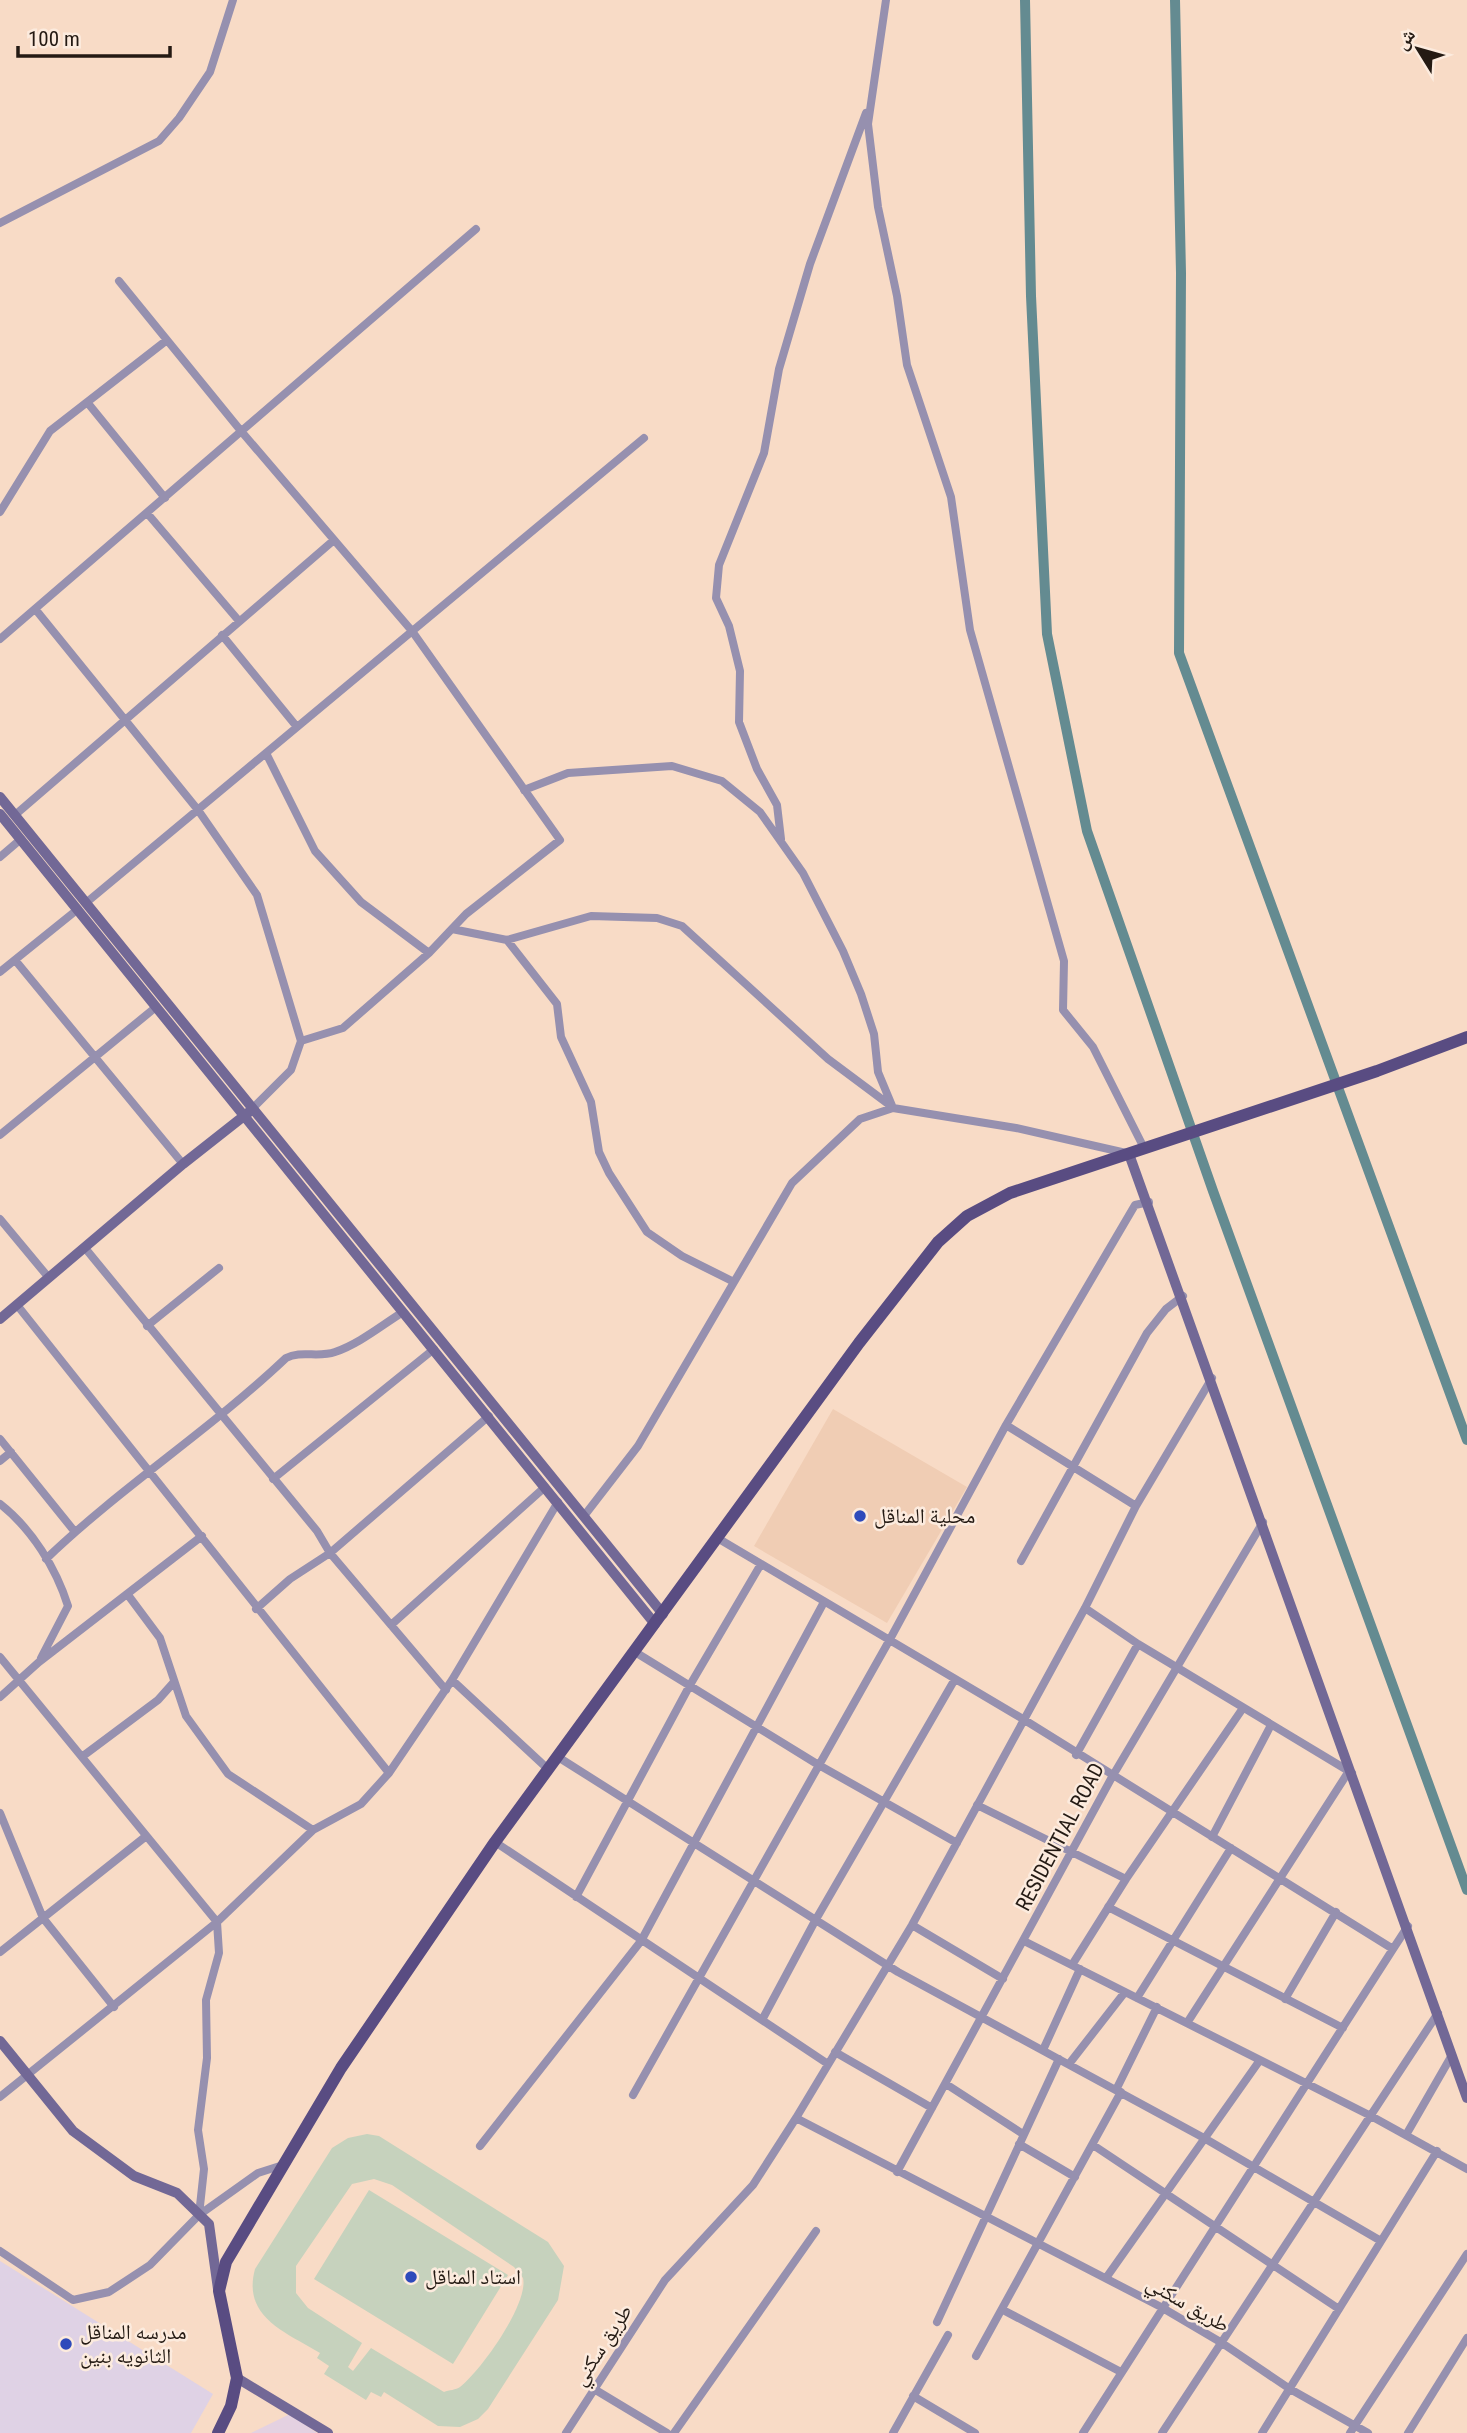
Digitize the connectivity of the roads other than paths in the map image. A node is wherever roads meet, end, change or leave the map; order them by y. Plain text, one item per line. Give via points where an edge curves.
1 (233, 0) edge
2 (886, 0) edge
3 (868, 108) junction
4 (0, 223) edge
5 (475, 229) dead end
6 (119, 281) dead end
7 (167, 340) junction
8 (87, 402) junction
9 (241, 432) junction
10 (644, 438) dead end
11 (165, 498) junction
12 (0, 512) edge
13 (147, 513) junction
14 (334, 540) junction
15 (36, 610) junction
16 (239, 621) junction
17 (412, 631) junction
18 (222, 635) junction
19 (0, 639) edge
20 (124, 719) junction
21 (297, 727) junction
22 (266, 753) junction
23 (524, 790) junction
24 (0, 797) edge
25 (198, 810) junction
26 (0, 814) edge
27 (15, 815) junction
28 (21, 839) junction
29 (781, 839) junction
30 (0, 857) edge
31 (83, 905) junction
32 (452, 929) junction
33 (507, 940) junction
34 (429, 953) junction
35 (15, 960) junction
36 (0, 972) edge
37 (156, 1007) junction
38 (1467, 1037) edge
39 (301, 1041) junction
40 (95, 1058) junction
41 (253, 1108) junction
42 (894, 1108) junction
43 (245, 1117) junction
44 (0, 1135) edge
45 (1144, 1148) junction
46 (1129, 1154) junction
47 (183, 1164) junction
48 (1149, 1202) junction
49 (0, 1219) edge
50 (85, 1248) junction
51 (219, 1268) dead end
52 (49, 1278) junction
53 (734, 1282) junction
54 (1182, 1296) junction
55 (17, 1305) junction
56 (403, 1312) junction
57 (0, 1319) edge
58 (147, 1326) junction
59 (434, 1349) junction
60 (1212, 1378) junction
61 (222, 1415) junction
62 (489, 1416) junction
63 (1006, 1425) junction
64 (0, 1439) edge
65 (11, 1452) junction
66 (0, 1461) edge
67 (1071, 1466) junction
68 (150, 1473) junction
69 (273, 1479) junction
70 (545, 1487) junction
71 (558, 1502) junction
72 (0, 1504) edge
73 (1136, 1506) junction
74 (584, 1516) junction
75 (1263, 1522) junction
76 (75, 1531) junction
77 (202, 1536) junction
78 (719, 1539) junction
79 (330, 1553) junction
80 (46, 1559) junction
81 (1021, 1561) dead end
82 (761, 1564) junction
83 (128, 1595) junction
84 (824, 1602) junction
85 (1084, 1608) junction
86 (256, 1609) junction
87 (659, 1619) junction
88 (391, 1625) junction
89 (889, 1642) junction
90 (1138, 1644) junction
91 (635, 1651) junction
92 (0, 1657) edge
93 (39, 1662) junction
94 (1177, 1669) junction
95 (955, 1679) junction
96 (452, 1680) junction
97 (20, 1681) junction
98 (174, 1682) junction
99 (690, 1685) junction
100 (446, 1690) junction
101 (0, 1697) edge
102 (1243, 1708) junction
103 (1023, 1719) junction
104 (1271, 1725) junction
105 (757, 1726) junction
106 (1076, 1755) junction
107 (83, 1756) junction
108 (558, 1757) junction
109 (817, 1764) junction
110 (549, 1770) junction
111 (1350, 1772) junction
112 (389, 1773) junction
113 (1112, 1777) junction
114 (885, 1801) junction
115 (626, 1802) junction
116 (977, 1805) junction
117 (0, 1813) edge
118 (1173, 1813) junction
119 (2, 1825) edge
120 (313, 1830) junction
121 (145, 1837) junction
122 (1212, 1837) junction
123 (495, 1842) junction
124 (957, 1843) junction
125 (693, 1845) junction
126 (1231, 1848) junction
127 (1072, 1852) junction
128 (1281, 1878) junction
129 (1126, 1879) junction
130 (752, 1881) junction
131 (576, 1897) junction
132 (1108, 1907) junction
133 (1336, 1912) junction
134 (43, 1918) junction
135 (815, 1921) junction
136 (217, 1922) junction
137 (912, 1925) junction
138 (1408, 1926) junction
139 (641, 1941) junction
140 (1024, 1941) junction
141 (1172, 1942) junction
142 (1393, 1949) junction
143 (0, 1952) edge
144 (888, 1965) junction
145 (1076, 1967) junction
146 (1222, 1968) junction
147 (698, 1978) junction
148 (1003, 1979) junction
149 (1125, 1992) junction
150 (1137, 1998) junction
151 (1285, 1999) junction
152 (114, 2007) junction
153 (1157, 2007) junction
154 (1438, 2013) junction
155 (983, 2018) junction
156 (762, 2020) junction
157 (1187, 2023) junction
158 (1343, 2028) junction
159 (0, 2042) edge
160 (1043, 2050) junction
161 (835, 2052) junction
162 (1452, 2055) junction
163 (1059, 2059) junction
164 (1260, 2060) junction
165 (828, 2064) junction
166 (1069, 2064) junction
167 (27, 2075) junction
168 (946, 2084) junction
169 (1307, 2085) junction
170 (1119, 2091) junction
171 (633, 2095) dead end
172 (0, 2097) edge
173 (1467, 2098) edge
174 (932, 2108) junction
175 (1371, 2116) junction
176 (796, 2118) junction
177 (1023, 2134) junction
178 (1406, 2135) junction
179 (1204, 2138) junction
180 (1019, 2144) junction
181 (1093, 2144) junction
182 (480, 2146) dead end
183 (1437, 2151) junction
184 (283, 2165) junction
185 (1254, 2166) junction
186 (1467, 2169) edge
187 (897, 2172) junction
188 (1076, 2177) junction
189 (1165, 2192) junction
190 (1314, 2201) junction
191 (199, 2215) junction
192 (984, 2218) junction
193 (1215, 2225) junction
194 (816, 2231) dead end
195 (1381, 2241) junction
196 (1040, 2244) junction
197 (0, 2251) edge
198 (1467, 2254) edge
199 (1272, 2265) junction
200 (1106, 2278) junction
201 (1161, 2307) junction
202 (1339, 2309) junction
203 (1003, 2310) junction
204 (222, 2313) junction
205 (937, 2322) dead end
206 (948, 2335) dead end
207 (1467, 2338) edge
208 (1222, 2343) junction
209 (976, 2356) dead end
210 (1121, 2372) junction
211 (237, 2378) junction
212 (594, 2389) junction
213 (1290, 2389) junction
214 (913, 2396) junction
215 (1356, 2424) junction
216 (218, 2433) edge
217 (328, 2433) edge
218 (566, 2433) edge
219 (667, 2433) edge
220 (674, 2433) edge
221 (893, 2433) edge
222 (975, 2433) edge
223 (1083, 2433) edge
224 (1162, 2433) edge
225 (1262, 2433) edge
226 (1350, 2433) edge
227 (1368, 2433) edge
228 (1408, 2433) edge

1 - 4 street via 210,72 159,141
2 - 3 street
3 - 29 street via 810,264 779,369 764,453 719,565 716,598 729,626 740,671 739,722 776,805
3 - 45 street via 878,207 907,365 951,497 968,620 1062,953 1063,1010 1093,1048
5 - 9 street
6 - 7 street
7 - 8 street
7 - 9 street
8 - 11 street
8 - 12 street via 50,431
9 - 11 street
9 - 14 street
10 - 17 street
11 - 13 street
13 - 15 street
13 - 16 street
14 - 16 street
14 - 17 street
15 - 19 street
15 - 20 street
16 - 18 street
17 - 21 street
17 - 23 street
18 - 20 street
18 - 21 street
20 - 25 street
20 - 27 street
21 - 22 street
22 - 25 street
22 - 34 street via 315,850 361,902
23 - 29 street via 568,773 672,766 722,781 760,812
23 - 32 street via 560,840
24 - 27 street
25 - 31 street
25 - 39 street via 257,895
26 - 28 street
27 - 31 street
28 - 30 street
28 - 31 street
29 - 42 street via 825,914 861,993 874,1034 878,1072
31 - 35 street
31 - 37 street
31 - 41 street
32 - 33 street
32 - 34 street
33 - 42 street via 592,916 657,918 682,926 828,1059
33 - 53 street via 557,1004 561,1037 590,1102 599,1152 647,1232 691,1262
34 - 39 street via 343,1028
35 - 36 street
35 - 40 street
37 - 40 street
37 - 43 street
38 - 45 main road
39 - 41 street via 290,1070
40 - 44 street
40 - 47 street
41 - 43 street
41 - 74 street
42 - 46 street via 1016,1128
42 - 53 street via 860,1119 792,1183
43 - 47 street
43 - 56 street
45 - 46 main road
46 - 48 street
46 - 78 main road via 1010,1193 967,1216 938,1242 859,1343
47 - 50 street
48 - 54 street
48 - 63 street via 1135,1205
49 - 52 street
50 - 52 street
50 - 58 street
51 - 58 street
52 - 55 street
53 - 74 street via 638,1446
54 - 60 street
54 - 67 street via 1147,1333
55 - 57 street
55 - 68 street
56 - 59 street
56 - 61 street via 336,1352 289,1356
58 - 61 street
59 - 62 street
59 - 69 street
60 - 73 street, طريق سكني
60 - 75 street
61 - 68 street
61 - 69 street
62 - 70 street
62 - 79 street
63 - 67 street
63 - 89 street
64 - 65 street
65 - 66 street
65 - 76 street
67 - 73 street
67 - 81 street
68 - 76 street
68 - 77 street
69 - 79 street
70 - 71 street
70 - 88 street
71 - 87 street
71 - 96 street
72 - 80 street via 17,1518
73 - 85 street, طريق سكني
74 - 87 street
75 - 94 street, RESIDENTIAL ROAD
75 - 111 street
76 - 80 street
77 - 83 street
77 - 86 street
78 - 82 street
78 - 87 main road
79 - 86 street
79 - 88 street
80 - 93 street via 68,1606
82 - 84 street
82 - 99 street
83 - 93 street
83 - 98 street via 160,1638
84 - 89 street
84 - 105 street
85 - 90 street
85 - 103 street, طريق سكني
86 - 112 street
87 - 91 main road
88 - 100 street
89 - 95 street
89 - 109 street
90 - 94 street
90 - 106 street
91 - 99 street
91 - 108 main road
92 - 97 street
93 - 97 street
94 - 102 street
94 - 113 street, RESIDENTIAL ROAD
95 - 103 street
95 - 114 street
96 - 100 street
96 - 110 street
97 - 101 street
97 - 107 street
98 - 107 street via 158,1700
98 - 120 street via 186,1716 228,1774
99 - 105 street
99 - 115 street
100 - 112 street
102 - 104 street
102 - 118 street
103 - 106 street
103 - 116 street, طريق سكني
104 - 111 street
104 - 122 street
105 - 109 street
105 - 125 street
106 - 113 street
107 - 121 street
108 - 110 main road
108 - 115 street
109 - 114 street
109 - 130 street
110 - 123 main road
111 - 128 street
111 - 138 street
112 - 120 street via 361,1804
113 - 118 street
113 - 127 street, RESIDENTIAL ROAD
114 - 124 street
114 - 135 street
115 - 125 street
115 - 131 street
116 - 124 street, طريق سكني
116 - 127 street
117 - 119 street
118 - 122 street
118 - 129 street
119 - 134 street
120 - 136 street
121 - 134 street
121 - 136 street
122 - 126 street
123 - 131 street
123 - 184 main road via 341,2068
124 - 137 street, طريق سكني
125 - 130 street
125 - 139 street
126 - 128 street
126 - 141 street
127 - 129 street
127 - 140 street, RESIDENTIAL ROAD
128 - 133 street
128 - 146 street
129 - 132 street
130 - 135 street
130 - 147 street
131 - 139 street
132 - 141 street
132 - 145 street
133 - 142 street
133 - 151 street
134 - 143 street
134 - 152 street
135 - 144 street
135 - 156 street
136 - 152 street
136 - 191 street via 219,1953 206,2000 207,2058 198,2130 204,2169
137 - 144 street, طريق سكني
137 - 148 street
138 - 142 street
138 - 154 street
139 - 147 street
139 - 182 street
140 - 145 street
140 - 148 street, RESIDENTIAL ROAD
141 - 146 street
141 - 150 street
142 - 158 street
144 - 155 street
144 - 161 street, طريق سكني
145 - 149 street
145 - 160 street
146 - 151 street
146 - 157 street
147 - 156 street
147 - 171 street
148 - 155 street, RESIDENTIAL ROAD
149 - 150 street
149 - 166 street
150 - 153 street
151 - 158 street
152 - 167 street
153 - 157 street
153 - 170 street
154 - 162 street
154 - 175 street
155 - 160 street
155 - 168 street, RESIDENTIAL ROAD
156 - 165 street
157 - 164 street
158 - 169 street
159 - 167 street
160 - 163 street
161 - 165 street, طريق سكني
161 - 174 street
162 - 173 street
162 - 178 street
163 - 166 street
163 - 177 street
164 - 169 street
164 - 179 street
165 - 176 street, طريق سكني
166 - 170 street
167 - 172 street
167 - 191 street via 73,2131 134,2176 177,2193
168 - 174 street, RESIDENTIAL ROAD
168 - 177 street
169 - 175 street
169 - 185 street
170 - 179 street
170 - 181 street
174 - 187 street, RESIDENTIAL ROAD
175 - 178 street
175 - 190 street
176 - 187 street, طريق سكني
176 - 212 street, طريق سكني via 753,2185 665,2280
177 - 180 street
178 - 183 street
179 - 185 street
179 - 189 street
180 - 188 street
180 - 192 street
181 - 188 street
181 - 189 street
183 - 186 street
183 - 195 street
184 - 191 street via 258,2173
184 - 204 main road via 226,2262 219,2291
185 - 190 street
185 - 193 street
187 - 192 street, طريق سكني
188 - 196 street
189 - 193 street
189 - 200 street
190 - 195 street
190 - 199 street
191 - 197 street via 150,2265 109,2292 73,2300
191 - 204 street via 209,2224
192 - 196 street, طريق سكني
192 - 205 street
193 - 199 street
193 - 201 street
194 - 220 street
195 - 202 street
196 - 200 street, طريق سكني
196 - 203 street
198 - 215 street
199 - 202 street
199 - 208 street
200 - 201 street, طريق سكني
201 - 208 street, طريق سكني
201 - 210 street
202 - 213 street
203 - 209 street
203 - 210 street
204 - 211 main road
206 - 214 street
207 - 228 street
208 - 213 street, طريق سكني
208 - 224 street
210 - 223 street
211 - 216 main road
211 - 217 street
212 - 218 street, طريق سكني
212 - 219 street
213 - 215 street, طريق سكني
213 - 225 street
214 - 221 street
214 - 222 street
215 - 226 street
215 - 227 street, طريق سكني

